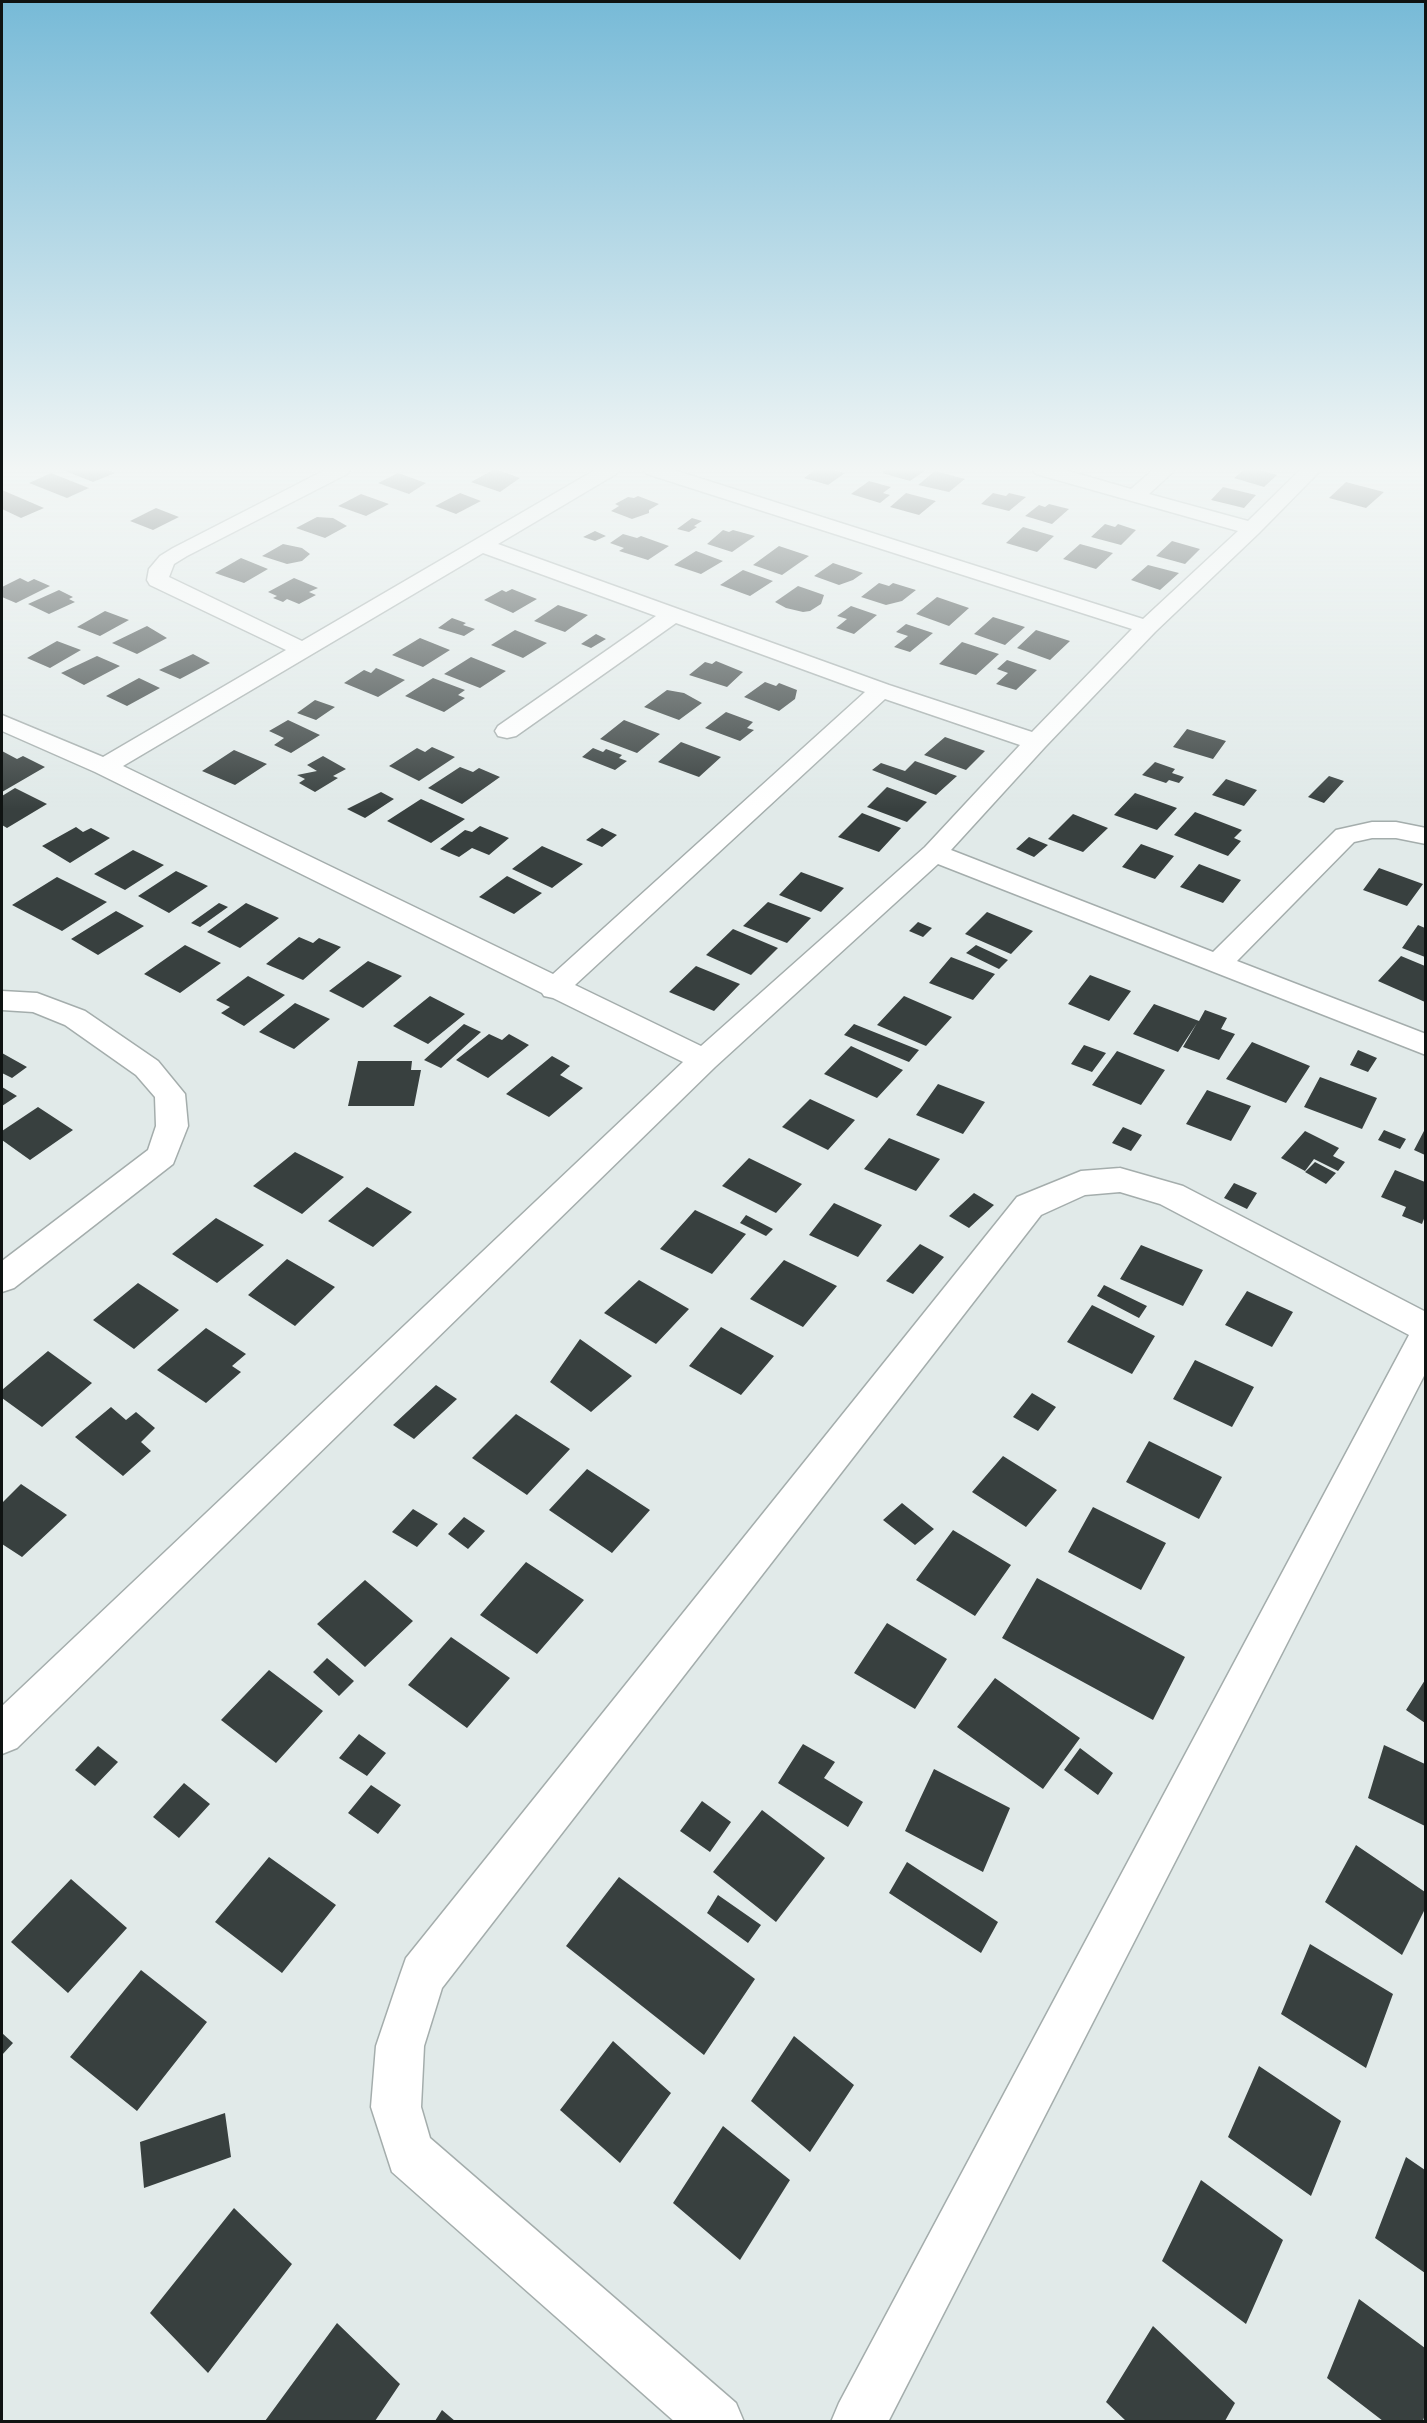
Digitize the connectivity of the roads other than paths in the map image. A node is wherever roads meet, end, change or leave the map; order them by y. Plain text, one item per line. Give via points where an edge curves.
1 (164, 583) edge
2 (415, 583) edge
3 (587, 583) edge
4 (1009, 583) edge
5 (1194, 583) edge
6 (674, 614) junction
7 (1147, 627) junction
8 (302, 649) junction
9 (881, 690) junction
10 (2, 722) edge
11 (507, 730) dead end
12 (1036, 742) junction
13 (104, 767) junction
14 (1425, 836) edge
15 (934, 853) junction
16 (1218, 963) junction
17 (554, 989) junction
18 (2, 1001) edge
19 (1425, 1045) edge
20 (704, 1060) junction
21 (2, 1279) edge
22 (1425, 1328) edge
23 (1425, 1337) edge
24 (2, 1734) edge
25 (717, 2421) edge
26 (858, 2421) edge

1 - 8 street
2 - 8 street
3 - 6 street
4 - 7 street
5 - 7 street
6 - 9 street
6 - 11 street
7 - 12 street
8 - 13 street
9 - 12 street
9 - 17 street
10 - 13 street
12 - 15 street
13 - 17 street
14 - 16 street via 1396,830 1345,836
15 - 16 street
15 - 20 street
16 - 19 street
17 - 20 street
18 - 21 street via 37,1003 75,1018 147,1068 170,1094 172,1126 162,1156
20 - 24 street
22 - 25 street via 1171,1195 1110,1180 1081,1183 1029,1206 423,1975 400,2046 396,2107 410,2154
23 - 26 street

